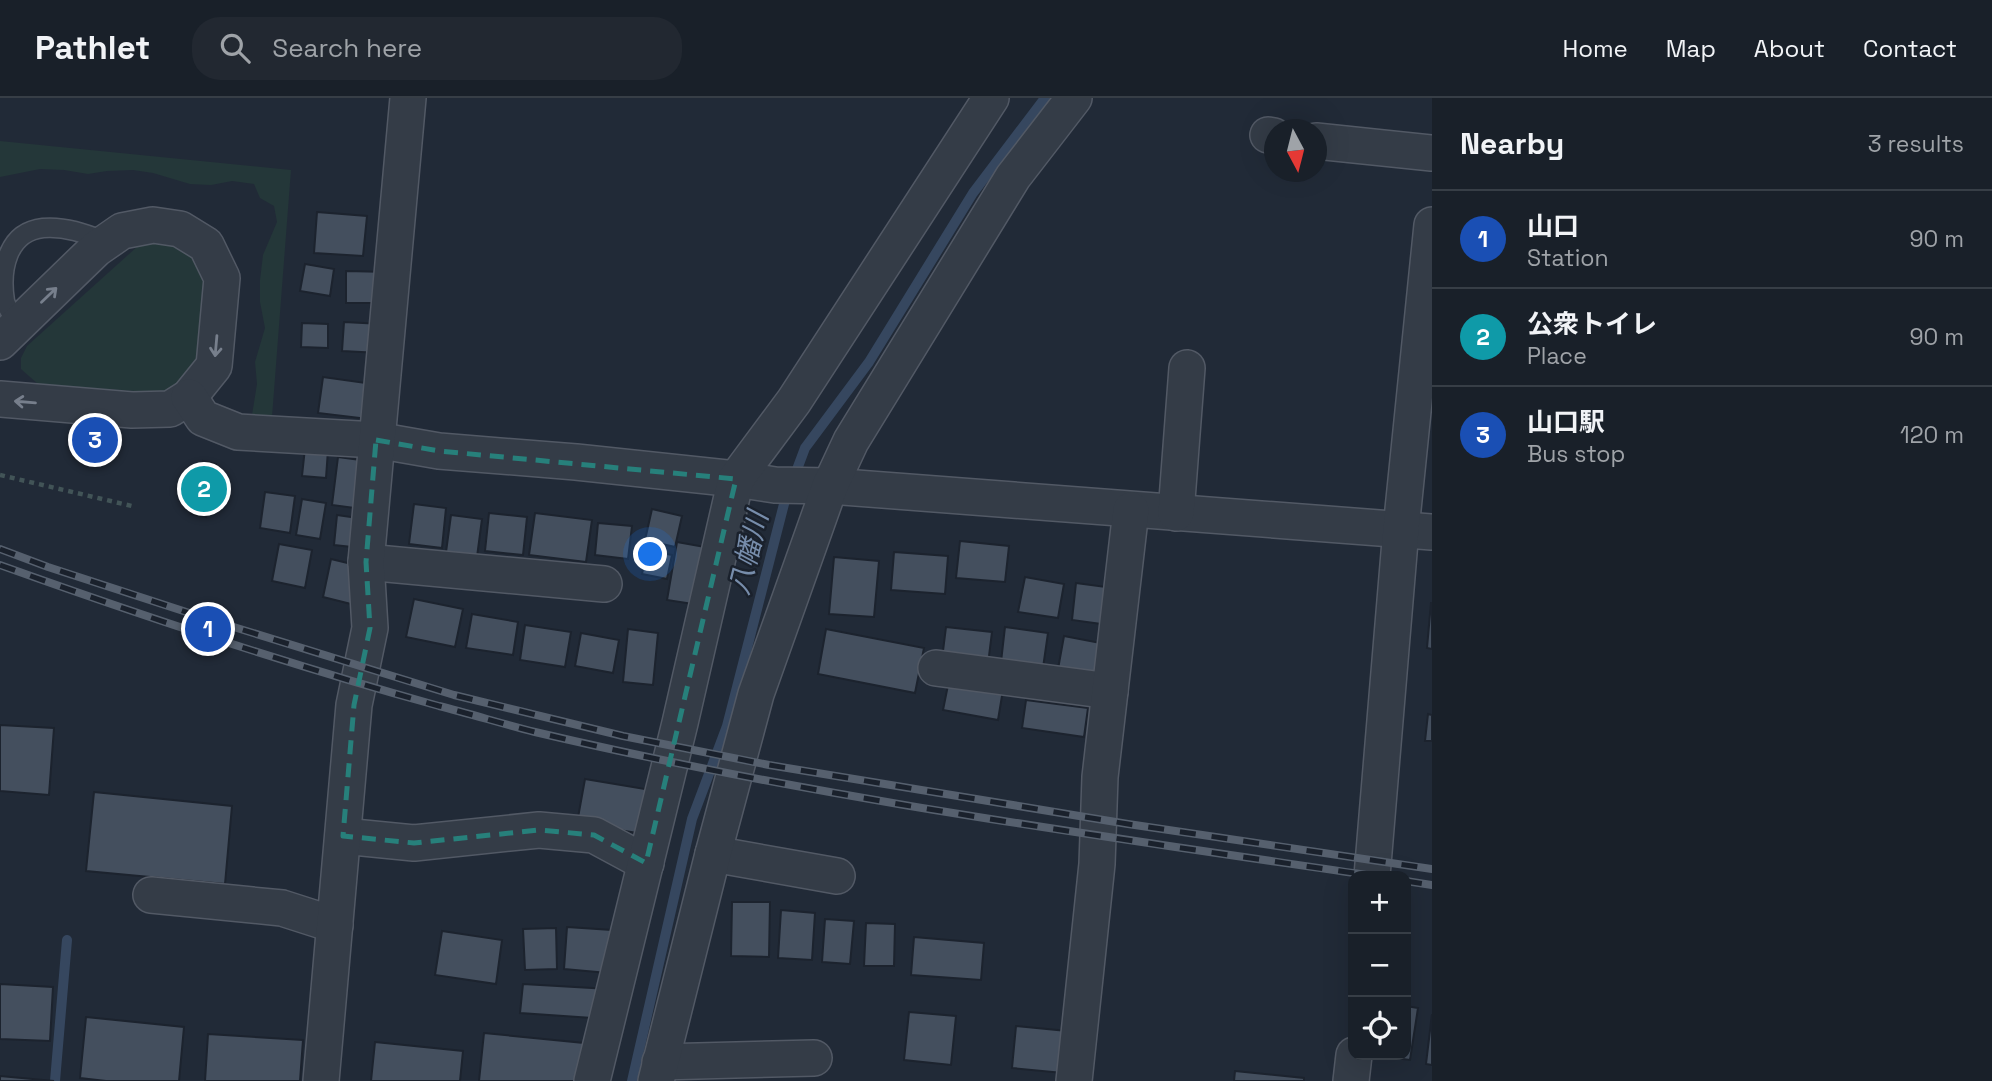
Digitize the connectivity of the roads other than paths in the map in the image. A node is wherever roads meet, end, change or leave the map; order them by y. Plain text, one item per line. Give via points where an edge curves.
1 (408, 98) edge
2 (991, 98) edge
3 (1074, 98) edge
4 (1327, 142) edge
5 (1432, 153) edge
6 (1432, 225) edge
7 (107, 242) junction
8 (1428, 308) edge
9 (9, 333) edge
10 (1187, 368) dead end
11 (190, 397) junction
12 (0, 400) edge
13 (376, 440) junction
14 (736, 479) junction
15 (821, 486) junction
16 (1132, 510) junction
17 (1175, 513) junction
18 (1417, 530) edge
19 (366, 562) junction
20 (604, 584) dead end
21 (936, 668) dead end
22 (1110, 691) junction
23 (343, 836) junction
24 (713, 854) junction
25 (646, 863) junction
26 (1373, 871) edge
27 (837, 876) dead end
28 (151, 895) dead end
29 (335, 925) junction
30 (814, 1058) dead end
31 (1353, 1060) edge
32 (658, 1072) edge
33 (321, 1081) edge
34 (592, 1081) edge
35 (1074, 1081) edge
36 (1351, 1081) edge

1 - 13 street
2 - 14 street via 794,401
3 - 15 street via 1013,177
4 - 5 street
6 - 8 street
9 -> 7 street
7 - 9 lane via 61,228 41,228 19,237 6,255 1,277
7 -> 11 street via 122,231 153,225 180,229 206,245 222,278 214,366
8 - 18 street
10 - 17 street
11 -> 12 street via 170,409 132,410
11 - 13 street via 203,418 238,432
13 - 14 street via 439,451
13 - 19 street
14 - 15 street
14 - 25 street
15 - 16 street
15 - 24 street via 756,694
16 - 17 street
16 - 22 street
17 - 18 street
18 - 26 street
19 - 20 street
19 - 23 street via 370,628 354,705
21 - 22 street
22 - 35 street
23 - 25 street via 414,843 539,831 594,835
23 - 29 street
24 - 27 street
24 - 32 street
25 - 34 street
28 - 29 street via 282,908
29 - 33 street
30 - 32 street
31 - 36 street

